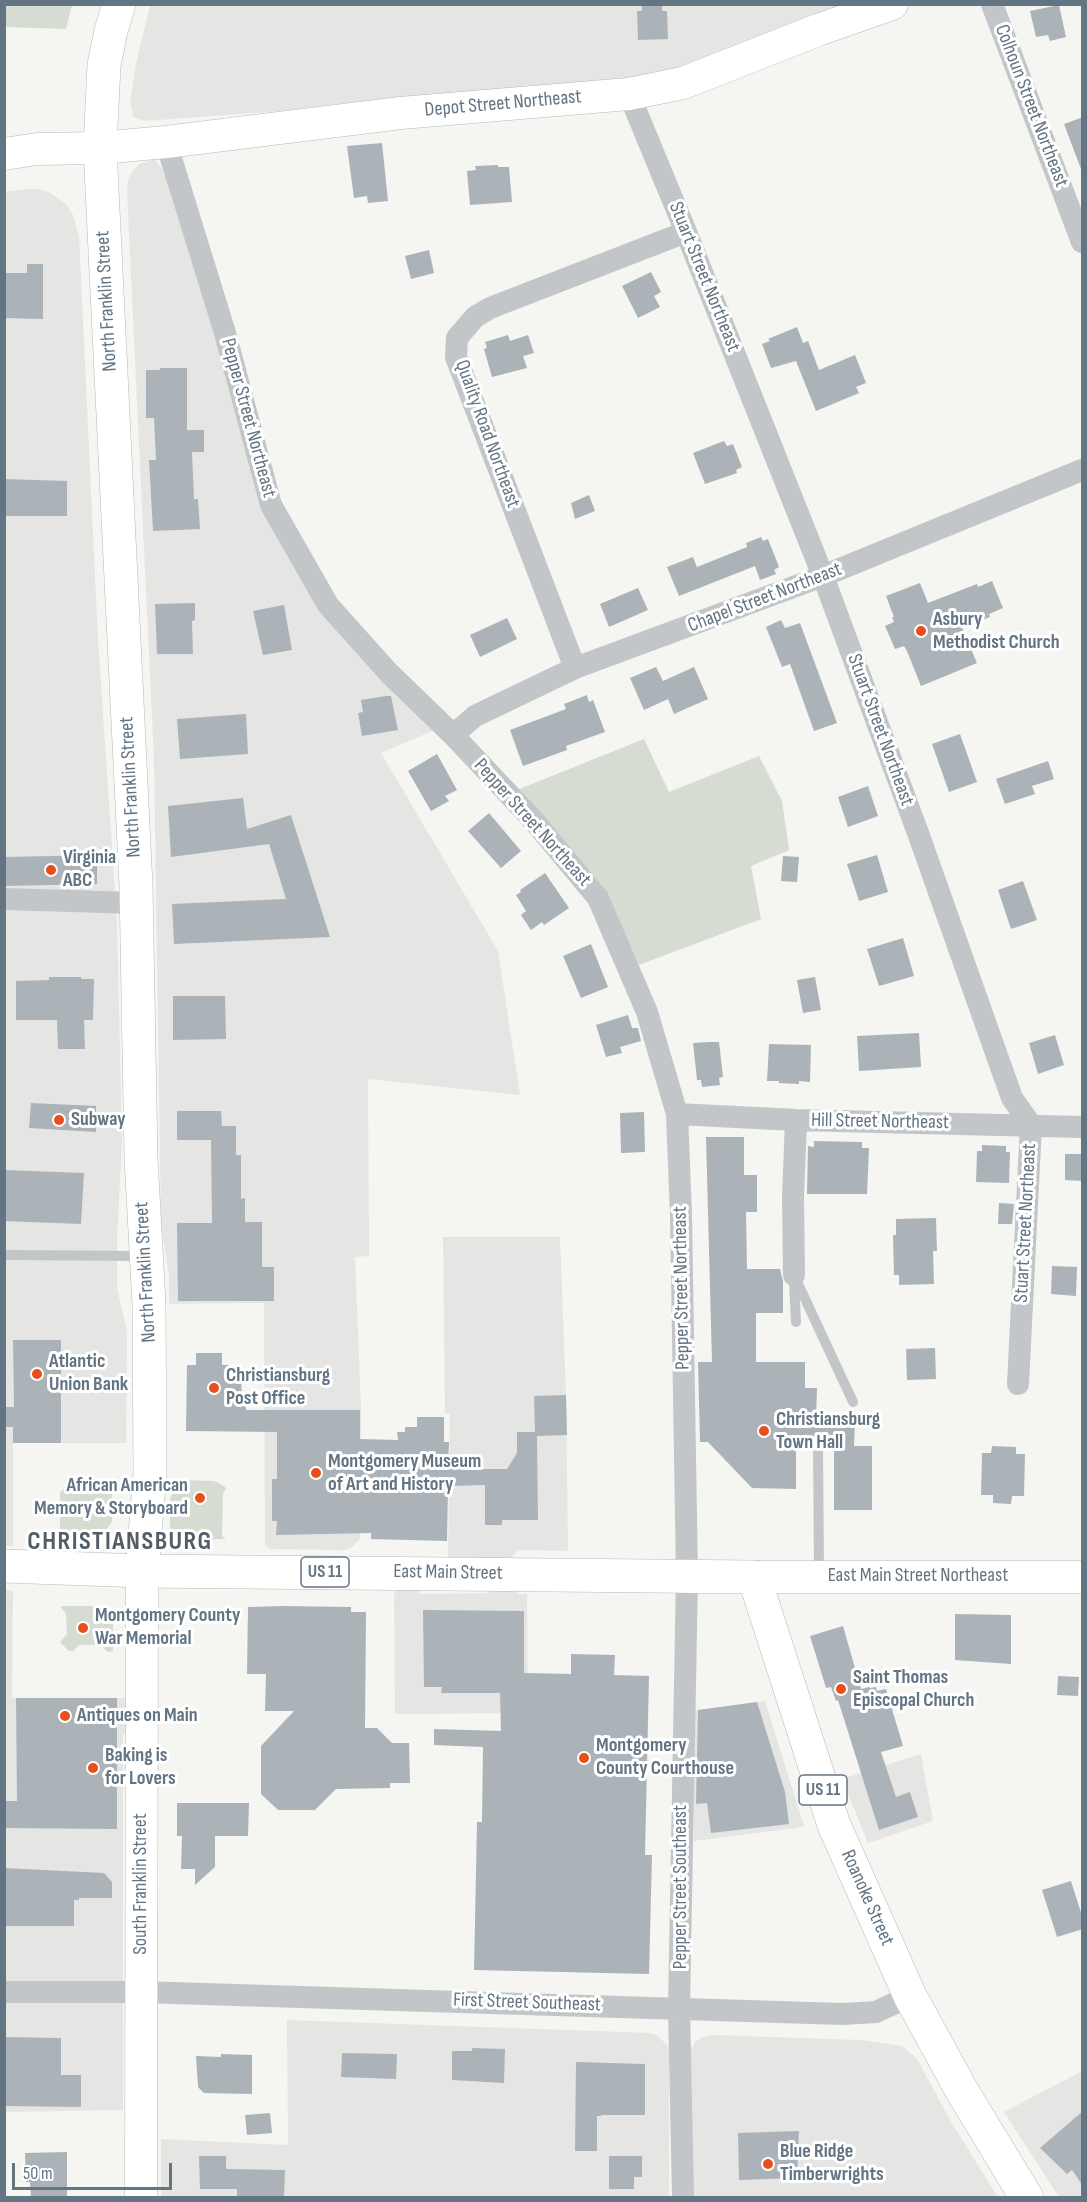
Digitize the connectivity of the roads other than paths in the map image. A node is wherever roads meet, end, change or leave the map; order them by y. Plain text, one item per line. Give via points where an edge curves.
1 (119, 4) edge
2 (892, 4) edge
3 (992, 4) edge
4 (629, 94) junction
5 (166, 142) junction
6 (100, 148) junction
7 (4, 154) edge
8 (686, 232) junction
9 (1083, 242) edge
10 (1083, 470) edge
11 (823, 576) junction
12 (575, 668) junction
13 (453, 735) junction
14 (4, 899) edge
15 (136, 903) junction
16 (677, 1114) junction
17 (796, 1120) junction
18 (1030, 1125) junction
19 (1083, 1127) edge
20 (4, 1255) edge
21 (146, 1256) junction
22 (794, 1275) junction
23 (796, 1322) dead end
24 (1018, 1384) dead end
25 (853, 1402) dead end
26 (818, 1445) dead end
27 (4, 1566) edge
28 (142, 1571) junction
29 (687, 1576) junction
30 (819, 1576) junction
31 (754, 1577) junction
32 (1083, 1577) edge
33 (4, 1992) edge
34 (141, 1992) junction
35 (910, 1996) junction
36 (680, 2008) junction
37 (141, 2198) edge
38 (682, 2198) edge
39 (1027, 2198) edge

1 - 6 main road, North Franklin Street via 104,65
2 - 4 street, Depot Street Northeast via 683,83
3 - 9 street, Colhoun Street Northeast
4 - 5 street, Depot Street Northeast via 400,113
4 - 8 street, Stuart Street Northeast
5 - 6 street, Depot Street Northeast
5 - 13 street, Pepper Street Northeast via 225,333 271,505 328,605 389,673
6 - 7 street, Depot Street Northeast
6 - 15 main road, North Franklin Street
8 - 11 street, Stuart Street Northeast
8 - 12 street, Quality Road Northeast via 490,308 475,316 457,338 456,357
10 - 11 street, Chapel Street Northeast
11 - 12 street, Chapel Street Northeast
11 - 18 street, Stuart Street Northeast via 1012,1098
12 - 13 street, Chapel Street Northeast via 475,716
13 - 16 street, Pepper Street Northeast via 534,821 598,898 647,1012
14 - 15 street
15 - 21 main road, North Franklin Street
16 - 17 street, Hill Street Northeast
16 - 29 street, Pepper Street Northeast
17 - 18 street, Hill Street Northeast
17 - 22 street
18 - 19 street, Hill Street Northeast
18 - 24 street, Stuart Street Northeast
20 - 21 lane
21 - 28 main road, North Franklin Street via 150,1473
22 - 23 lane
22 - 25 lane
26 - 30 lane
27 - 28 main road, US 11
28 - 29 main road, East Main Street / US 11
28 - 34 street, South Franklin Street
29 - 31 main road, East Main Street / US 11
29 - 36 street, Pepper Street Southeast
30 - 31 street, East Main Street Northeast
30 - 32 street, East Main Street Northeast
31 - 35 main road, Roanoke Street / US 11 via 834,1825
33 - 34 street, First Street Southeast
34 - 36 street, First Street Southeast
34 - 37 street, South Franklin Street
35 - 36 street, First Street Southeast via 865,2013
35 - 39 main road, Roanoke Street / US 11
36 - 38 street, Pepper Street Southeast

